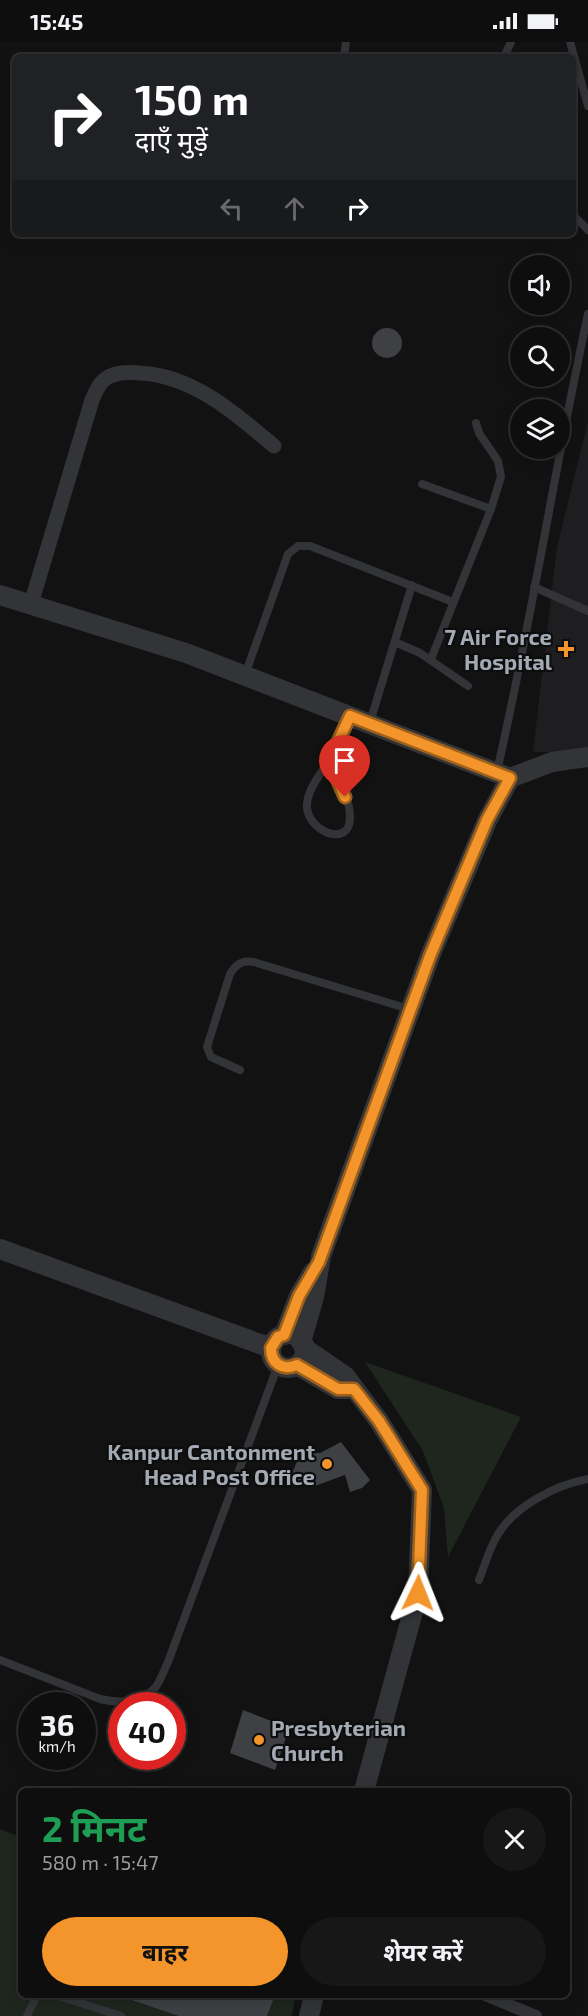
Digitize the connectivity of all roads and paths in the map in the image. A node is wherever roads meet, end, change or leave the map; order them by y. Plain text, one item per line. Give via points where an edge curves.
1 (576, 63) edge
2 (588, 106) edge
3 (576, 217) edge
4 (588, 230) edge
5 (588, 314) edge
6 (584, 348) edge
7 (476, 423) dead end
8 (273, 446) dead end
9 (422, 484) dead end
10 (491, 509) junction
11 (412, 585) junction
12 (534, 587) junction
13 (0, 595) edge
14 (453, 602) junction
15 (31, 604) junction
16 (588, 611) edge
17 (395, 642) junction
18 (431, 659) junction
19 (245, 676) junction
20 (468, 686) dead end
21 (350, 716) junction
22 (370, 724) junction
23 (588, 757) edge
24 (329, 761) junction
25 (503, 775) junction
26 (411, 1010) junction
27 (240, 1070) dead end
28 (0, 1249) edge
29 (289, 1350) junction
30 (588, 1479) edge
31 (479, 1580) dead end
32 (0, 1660) edge
33 (365, 1788) edge
34 (36, 1998) edge
35 (65, 1998) edge
36 (313, 1998) edge
37 (492, 1998) edge
38 (27, 2016) edge
39 (121, 2016) edge
40 (309, 2016) edge
41 (536, 2016) edge

1 - 2 lane
3 - 4 lane
5 - 6 lane
6 - 12 lane
7 - 10 lane via 500,470
8 - 15 street via 242,418 172,378 128,372 105,380 92,400
9 - 10 lane
10 - 14 lane
11 - 14 lane
11 - 17 lane
11 - 19 lane via 310,546 298,546 288,554
12 - 16 lane
12 - 25 lane
13 - 15 street
14 - 18 lane
15 - 19 street
17 - 18 lane
17 - 22 lane
18 - 20 lane
19 - 21 street
21 - 22 street
21 - 24 lane
22 - 25 street
23 - 25 street
24 - 24 lane via 351,815 349,826 336,835 313,823 306,806
25 - 26 street
26 - 27 lane via 254,962 243,962 230,974 207,1047 211,1057
26 - 29 street via 319,1262 314,1297
28 - 29 street
29 - 32 lane via 154,1689 131,1701 116,1703
29 - 33 street via 338,1389 354,1389 422,1490 418,1593
30 - 31 lane via 532,1502 507,1523 497,1535
34 - 38 lane
35 - 39 lane
36 - 40 street
37 - 41 street

